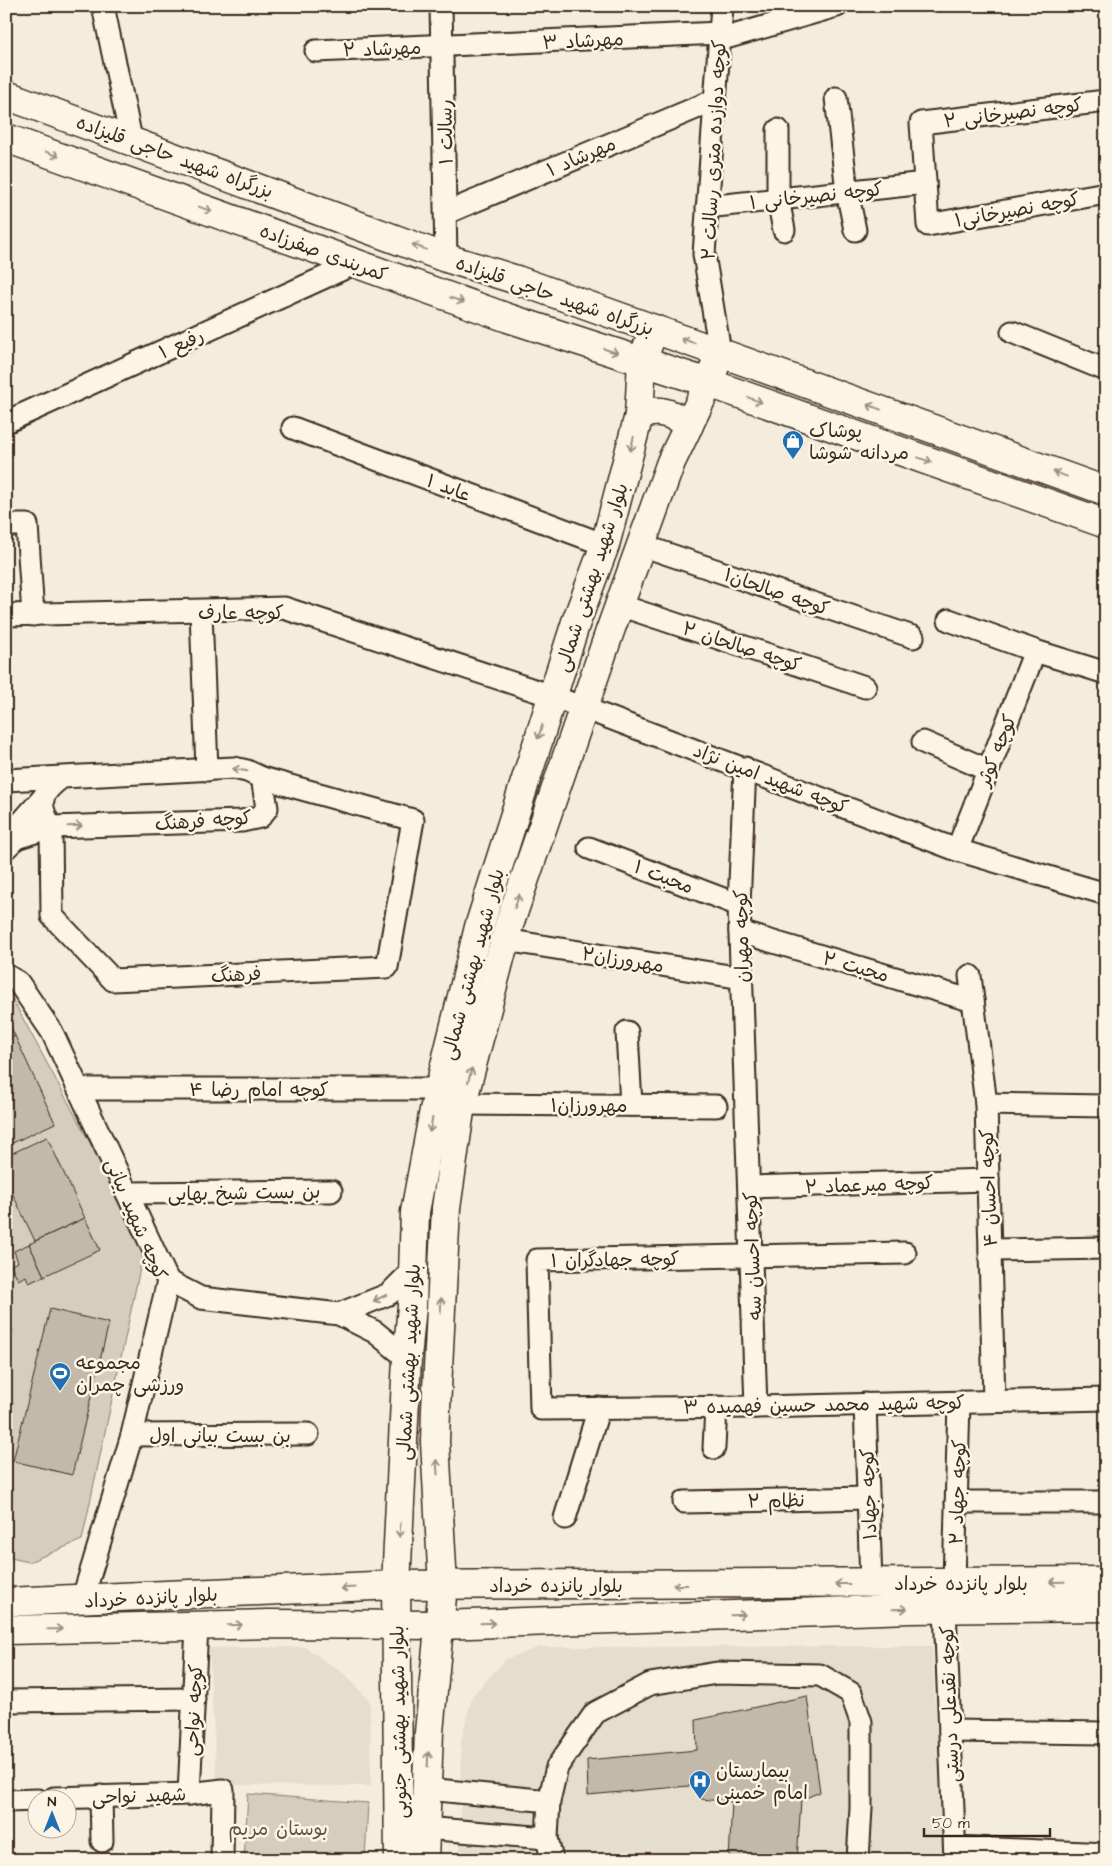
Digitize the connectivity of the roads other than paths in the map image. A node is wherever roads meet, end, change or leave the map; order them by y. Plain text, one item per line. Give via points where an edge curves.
1 (103, 6) edge
2 (441, 6) edge
3 (722, 6) edge
4 (837, 6) edge
5 (719, 37) junction
6 (445, 46) junction
7 (316, 51) dead end
8 (6, 95) edge
9 (836, 98) dead end
10 (715, 100) junction
11 (1106, 101) edge
12 (778, 130) dead end
13 (6, 138) edge
14 (131, 139) junction
15 (925, 183) junction
16 (847, 191) junction
17 (1106, 193) edge
18 (778, 199) junction
19 (707, 207) junction
20 (446, 213) junction
21 (784, 230) dead end
22 (855, 230) dead end
23 (446, 258) junction
24 (356, 263) junction
25 (654, 329) junction
26 (1012, 332) dead end
27 (720, 352) junction
28 (642, 362) junction
29 (1106, 370) edge
30 (709, 383) junction
31 (639, 414) junction
32 (6, 422) edge
33 (689, 425) junction
34 (292, 428) dead end
35 (1106, 491) edge
36 (1106, 524) edge
37 (6, 525) edge
38 (605, 545) junction
39 (641, 545) junction
40 (619, 605) junction
41 (201, 612) junction
42 (33, 615) junction
43 (6, 616) edge
44 (949, 620) dead end
45 (913, 637) dead end
46 (1035, 651) junction
47 (1106, 673) edge
48 (865, 687) dead end
49 (552, 696) junction
50 (583, 709) junction
51 (923, 742) dead end
52 (745, 768) junction
53 (207, 770) junction
54 (988, 770) junction
55 (61, 778) junction
56 (262, 778) junction
57 (6, 780) edge
58 (42, 799) junction
59 (51, 827) junction
60 (6, 828) edge
61 (6, 848) edge
62 (589, 848) dead end
63 (957, 850) junction
64 (1106, 894) edge
65 (739, 905) junction
66 (740, 932) junction
67 (505, 940) junction
68 (6, 975) edge
69 (970, 976) dead end
70 (742, 978) junction
71 (973, 1000) junction
72 (627, 1032) dead end
73 (79, 1089) junction
74 (439, 1089) junction
75 (462, 1104) junction
76 (747, 1104) joint
77 (986, 1104) junction
78 (631, 1105) junction
79 (716, 1106) dead end
80 (1106, 1106) edge
81 (988, 1180) junction
82 (750, 1188) junction
83 (331, 1190) dead end
84 (127, 1193) junction
85 (1106, 1248) edge
86 (990, 1250) junction
87 (905, 1253) dead end
88 (752, 1256) junction
89 (413, 1270) junction
90 (168, 1281) junction
91 (339, 1314) junction
92 (407, 1358) junction
93 (1106, 1399) edge
94 (994, 1401) junction
95 (959, 1402) junction
96 (865, 1404) junction
97 (716, 1407) junction
98 (756, 1407) junction
99 (541, 1408) joint
100 (599, 1408) junction
101 (308, 1434) dead end
102 (132, 1435) junction
103 (714, 1448) dead end
104 (439, 1496) junction
105 (868, 1498) junction
106 (402, 1500) junction
107 (684, 1502) dead end
108 (956, 1502) junction
109 (1106, 1502) edge
110 (565, 1518) dead end
111 (1106, 1581) edge
112 (954, 1582) junction
113 (871, 1584) junction
114 (396, 1585) junction
115 (443, 1586) junction
116 (82, 1601) junction
117 (6, 1602) edge
118 (1106, 1607) edge
119 (945, 1608) junction
120 (396, 1625) junction
121 (439, 1625) junction
122 (197, 1626) junction
123 (6, 1630) edge
124 (194, 1699) junction
125 (6, 1700) edge
126 (399, 1730) junction
127 (950, 1731) junction
128 (430, 1732) junction
129 (1106, 1733) edge
130 (427, 1789) junction
131 (189, 1794) junction
132 (101, 1796) junction
133 (78, 1797) edge
134 (28, 1801) edge
135 (549, 1801) junction
136 (6, 1802) edge
137 (424, 1828) junction
138 (547, 1838) junction
139 (102, 1841) dead end
140 (955, 1853) edge
141 (1106, 1854) edge
142 (1051, 1856) edge
143 (222, 1860) edge
144 (399, 1860) edge
145 (424, 1860) edge
146 (552, 1860) edge
147 (858, 1860) edge

1 - 14 street
2 - 6 street, رسالت ۱
3 - 5 street, کوچه دوازده متری رسالت ۲
4 - 5 street, مهرشاد ۳
5 - 6 street, مهرشاد ۳
5 - 10 street, کوچه دوازده متری رسالت ۲
6 - 7 street, مهرشاد ۲
6 - 20 street, رسالت ۱
8 - 14 main road, بزرگراه شهید حاجی قلیزاده
9 - 16 street
10 - 19 street, کوچه دوازده متری رسالت ۲
10 - 20 street, مهرشاد ۱
11 - 15 street, کوچه نصیرخانی ۲ via 921,123
12 - 18 street
13 -> 24 main road, کمربندی صفرزاده
23 -> 14 main road, بزرگراه شهید حاجی قلیزاده
15 - 16 street, کوچه نصیرخانی ۱
15 - 17 street, کوچه نصیرخانی۱ via 928,224
16 - 18 street, کوچه نصیرخانی ۱
16 - 22 street
18 - 19 street, کوچه نصیرخانی ۱
18 - 21 street
19 - 27 street, کوچه دوازده متری رسالت ۲ via 704,254
20 - 23 street, رسالت ۱
23 - 25 main road, بزرگراه شهید حاجی قلیزاده
24 -> 28 main road, کمربندی صفرزاده
24 - 32 street, رفیع ۱
27 -> 25 main road, بزرگراه شهید حاجی قلیزاده
25 - 28 main road, بلوار شهید بهشتی شمالی
26 - 29 street
27 - 30 main road, بلوار شهید بهشتی شمالی
35 -> 27 main road, بزرگراه شهید حاجی قلیزاده
28 - 30 main road, کمربندی صفرزاده
28 - 31 main road, بلوار شهید بهشتی شمالی
30 - 33 main road, بلوار شهید بهشتی شمالی
30 -> 36 main road
31 - 33 main road via 653,410 672,414
31 -> 38 main road, بلوار شهید بهشتی شمالی
33 - 39 main road, بلوار شهید بهشتی شمالی
34 - 38 street, عابد ۱
37 - 42 street via 27,525
38 - 49 main road, بلوار شهید بهشتی شمالی
39 - 40 main road, بلوار شهید بهشتی شمالی
39 - 45 street, کوچه صالحان۱
40 - 48 street, کوچه صالحان ۲
40 - 50 main road, بلوار شهید بهشتی شمالی
41 - 42 street, کوچه عارف
41 - 49 street, کوچه عارف via 284,608
41 - 53 street
42 - 43 street, کوچه عارف
44 - 46 street
46 - 47 street
46 - 54 street, کوچه کوثر
49 - 50 street, کوچه عارف
49 -> 74 main road, بلوار شهید بهشتی شمالی via 479,927
50 - 52 street, کوچه شهید امین نژاد
67 -> 50 main road, بلوار شهید بهشتی شمالی
51 - 54 street
52 - 63 street, کوچه شهید امین نژاد
52 - 65 street, کوچه مهران
53 - 55 street
56 -> 53 street via 234,768
54 - 63 street, کوچه کوثر
55 - 57 street
55 - 58 street via 47,788
59 -> 56 street, کوچه فرهنگ via 242,821 260,817 267,808
56 - 59 street, فرهنگ via 413,820 387,967 114,980 52,916
58 - 59 street via 44,816
58 - 60 street via 19,825
59 - 61 street, کوچه فرهنگ via 16,838
62 - 65 street, محبت ۱
63 - 64 street, کوچه شهید امین نژاد
65 - 66 street, کوچه مهران
66 - 70 street, کوچه مهران
66 - 71 street, محبت ۲
67 - 70 street, مهرورزان۲
75 -> 67 main road, بلوار شهید بهشتی شمالی
68 - 73 street, کوچه شهید بیانی via 18,982 52,1032
69 - 71 street, کوچه احسان ۴
70 - 76 street, کوچه مهران
71 - 77 street, کوچه احسان ۴
72 - 78 street
73 - 74 street, کوچه امام رضا ۴
73 - 84 street, کوچه شهید بیانی
74 -> 89 main road, بلوار شهید بهشتی شمالی via 415,1212
75 - 78 street, مهرورزان۱
104 -> 75 main road, بلوار شهید بهشتی شمالی via 435,1442 446,1208
76 - 82 street, کوچه احسان سه
77 - 80 street
77 - 81 street, کوچه احسان ۴
78 - 79 street, مهرورزان۱
81 - 82 street, کوچه میرعماد ۲
81 - 86 street, کوچه احسان ۴
82 - 88 street, کوچه احسان سه
83 - 84 street, بن بست شیخ بهایی
84 - 90 street, کوچه شهید بیانی
85 - 86 street
86 - 94 street, کوچه احسان ۴
87 - 88 street
88 - 98 street, کوچه احسان سه
88 - 99 street, کوچه جهادگران ۱ via 536,1260
89 -> 91 street via 389,1294
89 - 92 main road, بلوار شهید بهشتی شمالی
90 - 91 street via 201,1298
90 - 102 street, کوچه شهید بیانی
91 - 92 street via 375,1332
92 - 106 main road, بلوار شهید بهشتی شمالی
93 - 94 street, کوچه شهید محمد حسین فهمیده ۳
94 - 95 street, کوچه شهید محمد حسین فهمیده ۳
95 - 96 street, کوچه شهید محمد حسین فهمیده ۳
95 - 108 street, کوچه جهاد ۲
96 - 98 street, کوچه شهید محمد حسین فهمیده ۳
96 - 105 street, کوچه جهاد۱
97 - 98 street, کوچه شهید محمد حسین فهمیده ۳
97 - 100 street, کوچه شهید محمد حسین فهمیده ۳
97 - 103 street
99 - 100 street, کوچه شهید محمد حسین فهمیده ۳
100 - 110 street
101 - 102 street, بن بست بیانی اول
102 - 116 street, کوچه شهید بیانی
104 - 106 main road via 435,1505 425,1510 414,1509
104 - 115 main road, بلوار شهید بهشتی شمالی
105 - 107 street, نظام ۲
105 - 113 street, کوچه جهاد۱
106 -> 114 main road, بلوار شهید بهشتی شمالی
108 - 109 street
108 - 112 street, کوچه جهاد ۲
111 -> 112 main road, بلوار پانزده خرداد
112 - 113 main road, بلوار پانزده خرداد
113 -> 115 main road, بلوار پانزده خرداد
114 - 115 main road, بلوار پانزده خرداد
114 -> 116 main road, بلوار پانزده خرداد
114 - 120 main road, بلوار شهید بهشتی جنوبی
115 - 121 main road, بلوار شهید بهشتی جنوبی
116 - 117 main road, بلوار پانزده خرداد
118 - 119 main road, بلوار پانزده خرداد
121 -> 119 main road, بلوار پانزده خرداد
119 - 127 street, کوچه نقدعلی درستی
120 - 121 main road, بلوار پانزده خرداد
122 -> 120 main road, بلوار پانزده خرداد
120 - 126 main road, بلوار شهید بهشتی جنوبی
121 - 128 main road, بلوار شهید بهشتی جنوبی
123 -> 122 main road, بلوار پانزده خرداد
122 - 124 street, کوچه نواحی
124 - 125 street
124 - 131 street, کوچه نواحی
126 - 128 main road
126 - 144 main road, بلوار شهید بهشتی جنوبی
127 - 129 street
127 - 140 street, کوچه نقدعلی درستی
130 -> 128 main road, بلوار شهید بهشتی جنوبی
130 - 135 street
130 - 137 main road, بلوار شهید بهشتی جنوبی
131 - 132 street, شهید نواحی
131 - 143 street, شهید نواحی via 223,1790
132 - 133 street, شهید نواحی
132 - 139 street
134 - 136 street
135 - 138 street
135 - 147 street via 557,1767 595,1713 650,1684 717,1673 820,1675 850,1693 861,1722
137 - 138 street
137 - 145 main road, بلوار شهید بهشتی جنوبی
138 - 146 street
140 - 142 street
141 - 142 street

